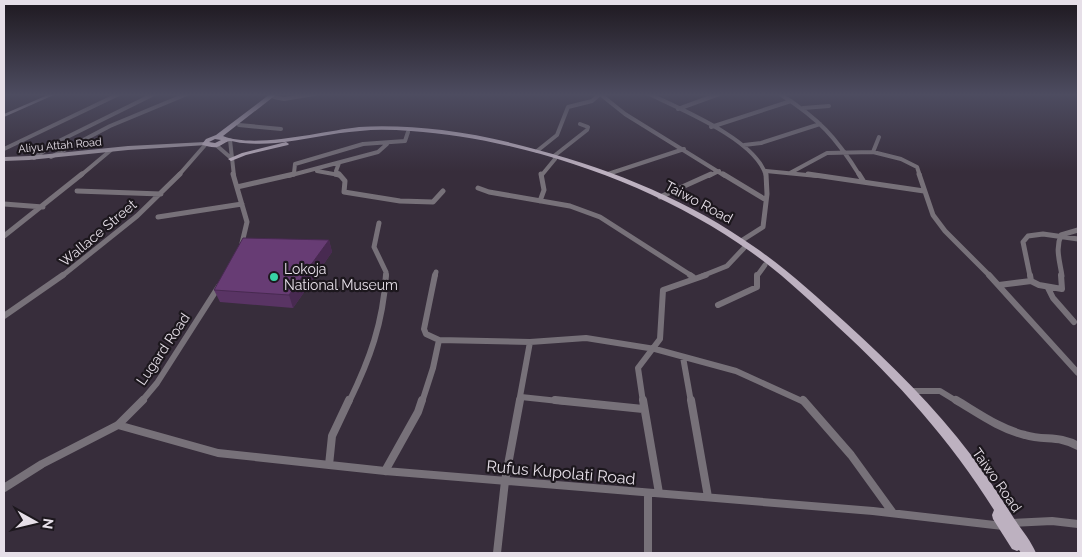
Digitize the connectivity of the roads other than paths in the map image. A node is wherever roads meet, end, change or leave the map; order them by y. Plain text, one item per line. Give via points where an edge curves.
1 (65, 120) edge
2 (101, 120) edge
3 (124, 120) edge
4 (245, 120) edge
5 (246, 120) edge
6 (563, 120) edge
7 (633, 120) edge
8 (699, 120) edge
9 (733, 120) edge
10 (816, 120) edge
11 (580, 124) dead end
12 (820, 124) junction
13 (239, 125) junction
14 (712, 127) junction
15 (281, 129) dead end
16 (408, 132) junction
17 (879, 137) dead end
18 (221, 141) junction
19 (288, 143) junction
20 (178, 144) junction
21 (206, 144) junction
22 (387, 144) junction
23 (744, 145) junction
24 (4, 149) edge
25 (111, 150) junction
26 (684, 150) junction
27 (537, 151) junction
28 (844, 151) junction
29 (873, 152) junction
30 (198, 155) junction
31 (51, 157) junction
32 (4, 158) edge
33 (34, 158) junction
34 (555, 158) junction
35 (231, 159) junction
36 (339, 163) junction
37 (312, 171) junction
38 (719, 171) junction
39 (766, 171) junction
40 (294, 173) junction
41 (790, 173) junction
42 (608, 174) junction
43 (338, 175) junction
44 (864, 182) junction
45 (237, 187) junction
46 (478, 188) dead end
47 (77, 191) dead end
48 (443, 191) dead end
49 (924, 191) junction
50 (161, 194) junction
51 (660, 197) junction
52 (540, 200) junction
53 (766, 200) junction
54 (4, 204) edge
55 (242, 204) junction
56 (43, 207) junction
57 (158, 217) dead end
58 (379, 223) dead end
59 (1078, 230) edge
60 (1061, 235) junction
61 (4, 236) edge
62 (1078, 239) edge
63 (742, 245) junction
64 (240, 248) edge
65 (766, 264) junction
66 (436, 272) dead end
67 (693, 277) junction
68 (223, 279) edge
69 (1031, 281) junction
70 (999, 285) junction
71 (1048, 288) junction
72 (718, 305) dead end
73 (4, 316) edge
74 (1074, 322) dead end
75 (438, 340) junction
76 (530, 342) junction
77 (654, 349) junction
78 (682, 356) junction
79 (1078, 374) edge
80 (911, 391) junction
81 (521, 397) junction
82 (643, 408) junction
83 (118, 425) junction
84 (1078, 446) edge
85 (329, 465) junction
86 (385, 471) junction
87 (505, 481) junction
88 (4, 488) edge
89 (659, 493) junction
90 (648, 494) junction
91 (708, 497) junction
92 (893, 514) junction
93 (1078, 524) edge
94 (1008, 525) junction
95 (497, 553) edge
96 (648, 553) edge
97 (1022, 553) edge
98 (1029, 553) edge

1 - 24 street
2 - 33 street via 55,143
3 - 31 street
4 - 13 main road
5 - 18 main road
6 - 27 street via 557,135
7 - 26 street
8 - 14 street
9 - 14 street
10 - 12 street
11 - 34 street via 588,130
12 - 23 street via 761,143
12 - 28 street
13 - 15 street
13 - 18 main road
14 - 23 street
16 - 19 main road, Taiwo Road via 368,131
16 - 22 street via 405,141
16 - 34 main road, Taiwo Road via 481,140
17 - 29 street
18 - 19 main road, Taiwo Road
18 - 20 street
18 - 21 main road
18 - 27 main road, Taiwo Road via 276,142 360,129 390,128 469,135
18 - 30 street
18 - 35 street
18 - 35 street
19 - 35 main road
20 - 21 street
20 - 25 street, Aliyu Attah Road
21 - 30 street
22 - 36 street via 378,152
22 - 40 street via 363,144 321,158 303,160 295,164
23 - 39 street
25 - 31 street, Aliyu Attah Road
25 - 56 street
26 - 38 street
26 - 42 street
27 - 34 main road, Taiwo Road
28 - 29 street
28 - 41 street via 827,154
28 - 44 street
29 - 49 street via 902,159 917,168
30 - 50 street, Wallace Street
31 - 33 street, Aliyu Attah Road
32 - 33 street, Aliyu Attah Road
34 - 42 main road, Taiwo Road
34 - 52 street via 541,174 544,190
34 - 63 main road, Taiwo Road via 634,187
35 - 45 street
36 - 37 street
36 - 43 street
37 - 40 street
37 - 43 street
38 - 51 street
38 - 53 street
39 - 41 street
39 - 53 street
40 - 45 street
41 - 44 street
42 - 51 main road, Taiwo Road
43 - 48 street via 345,181 344,192 373,200 433,202
44 - 49 street
45 - 55 street
46 - 52 street
47 - 50 street
49 - 70 street via 945,231
50 - 73 street, Wallace Street via 74,270
51 - 63 main road, Taiwo Road
52 - 67 street via 600,217
53 - 63 street via 763,229
54 - 56 street
55 - 57 street
55 - 64 street via 247,222
56 - 61 street
58 - 85 street via 374,247 386,272 384,307 366,366 332,436
59 - 60 street
60 - 62 street
60 - 69 street via 1028,236 1023,242
60 - 71 street via 1057,241 1057,253 1062,270 1062,289
63 - 65 main road, Taiwo Road
63 - 67 street via 735,262 707,276
63 - 80 main road, Taiwo Road via 791,280 859,339
65 - 72 street via 757,274 757,288
65 - 94 main road, Taiwo Road via 879,365 946,441
66 - 75 street via 424,329 426,334
67 - 77 street via 663,290 660,339
68 - 83 street, Lugard Road via 157,383
69 - 70 street
69 - 71 street
70 - 79 street
71 - 74 street
75 - 76 street
75 - 86 street via 433,368 418,412
76 - 77 street via 586,338
76 - 81 street
77 - 78 street
77 - 82 street via 638,368
78 - 91 street
78 - 92 street via 736,371 803,400 852,455
80 - 84 street via 940,391 1004,428 1027,436 1066,439
80 - 94 main road, Taiwo Road via 951,438
81 - 82 street
81 - 87 street
82 - 89 street via 656,461
83 - 85 street, Rufus Kupolati Road via 218,453
83 - 88 street, Lugard Road via 42,464
85 - 86 street, Rufus Kupolati Road
86 - 87 street, Rufus Kupolati Road
87 - 90 street, Rufus Kupolati Road
87 - 95 street
89 - 90 street, Rufus Kupolati Road
89 - 91 street, Rufus Kupolati Road
90 - 96 street
91 - 92 street, Rufus Kupolati Road
92 - 94 street, Rufus Kupolati Road
93 - 94 street, Rufus Kupolati Road via 1052,521
94 - 97 main road, Taiwo Road
94 - 98 main road, Taiwo Road

